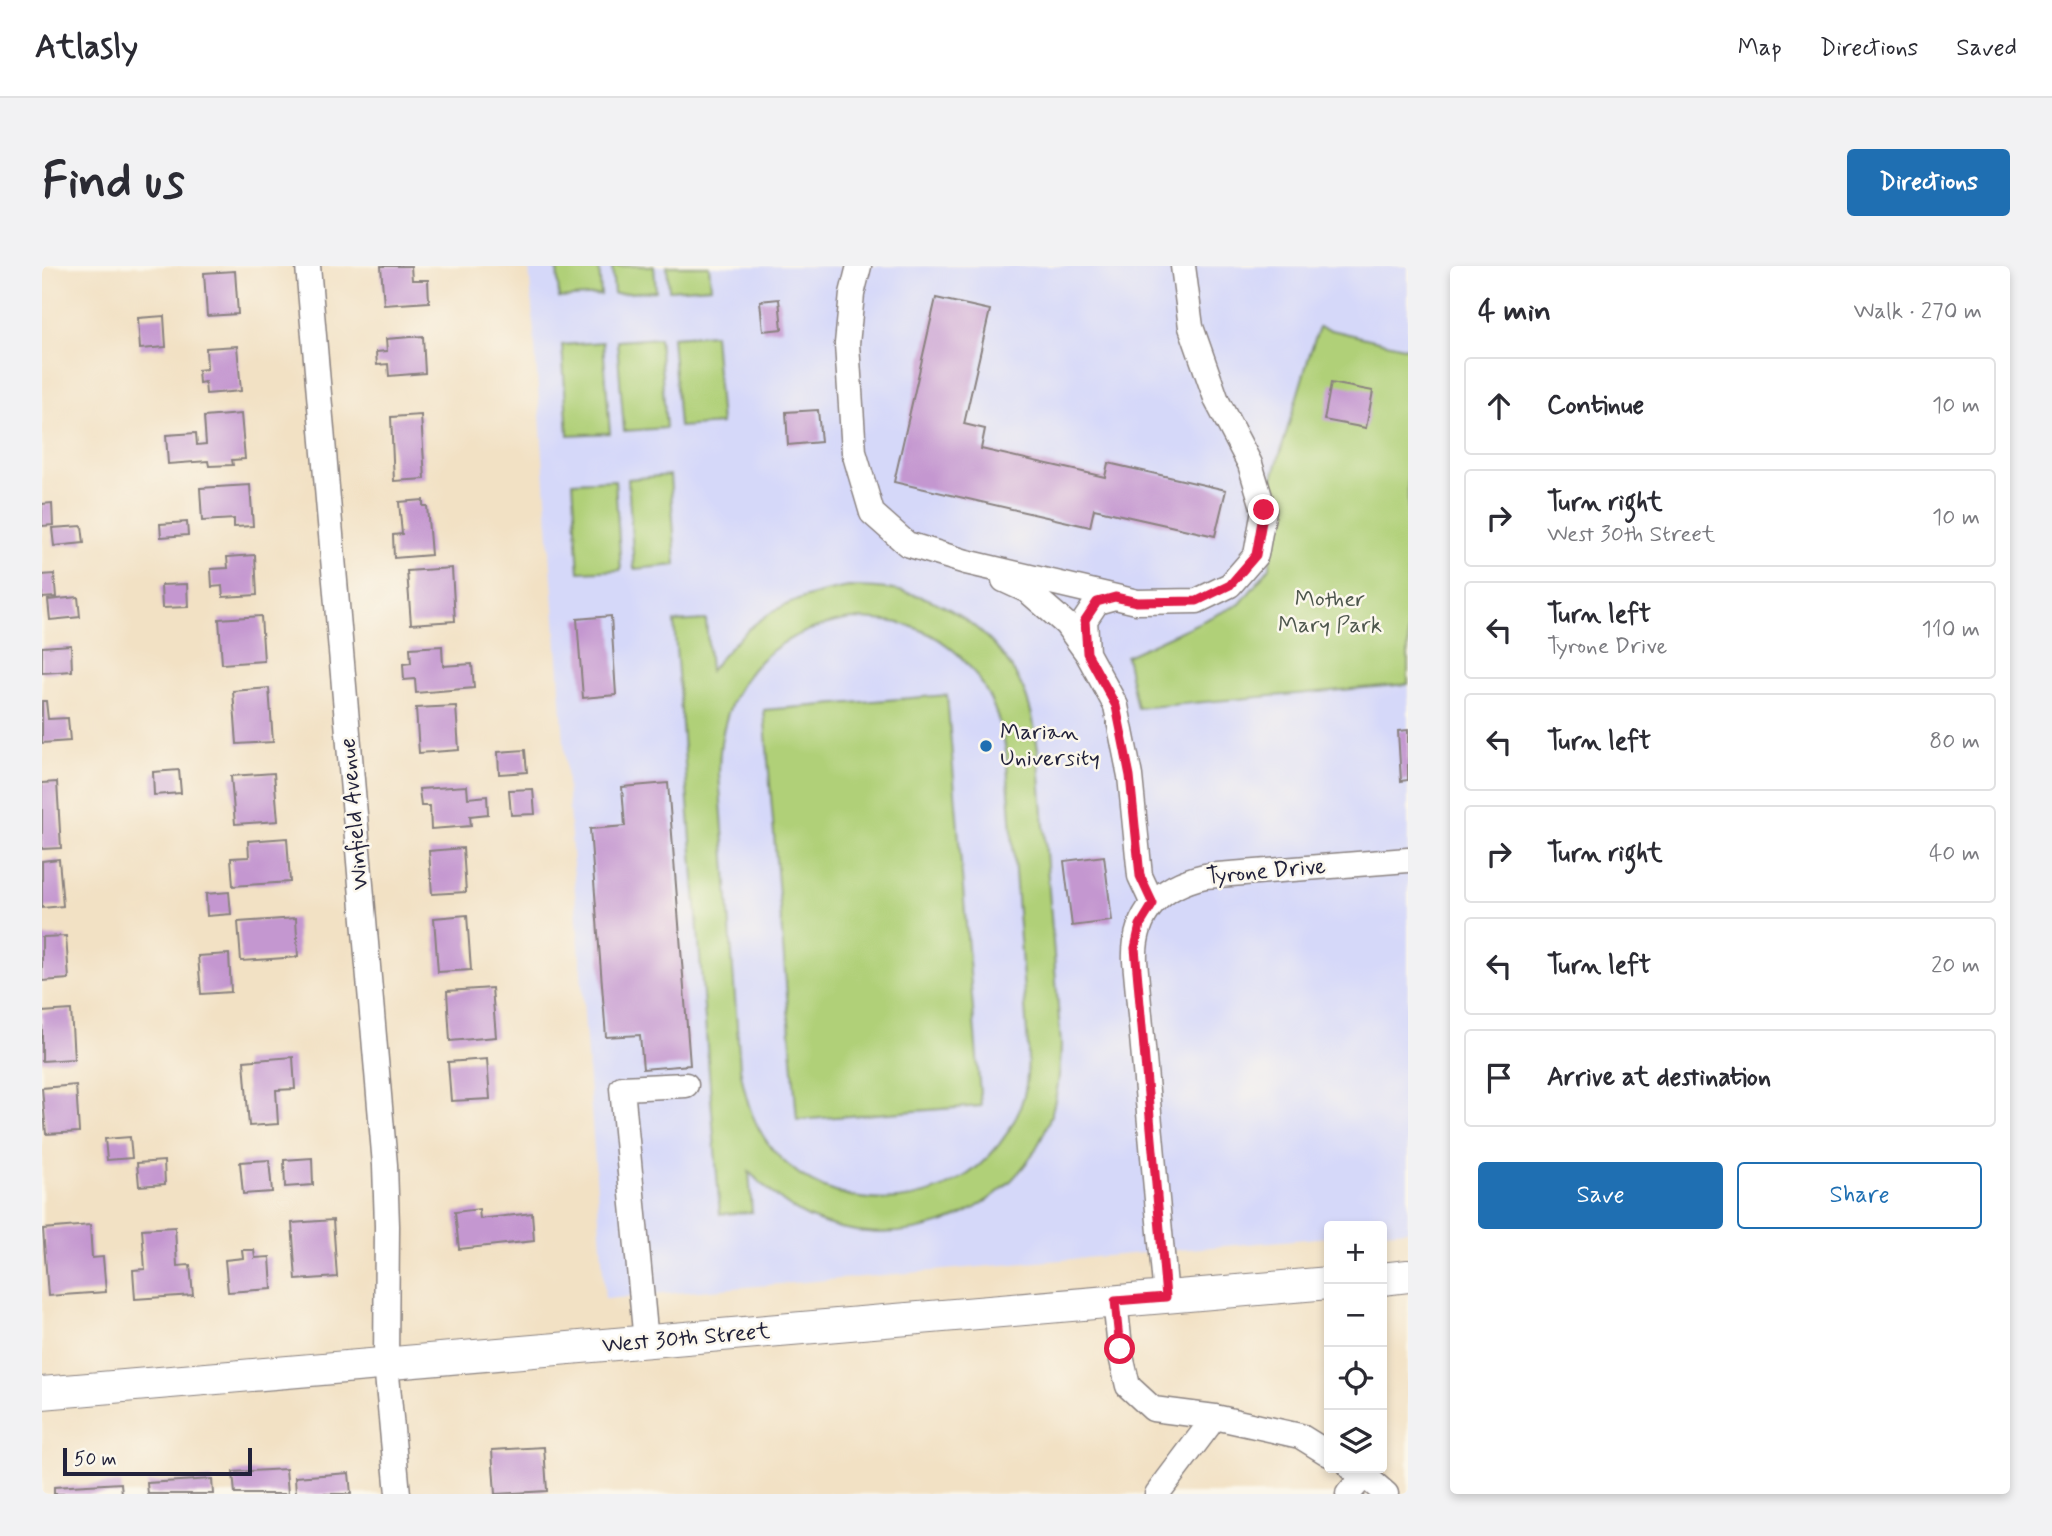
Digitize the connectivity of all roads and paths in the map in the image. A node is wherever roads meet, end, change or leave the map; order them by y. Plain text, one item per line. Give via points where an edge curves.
1 (307, 266) edge
2 (859, 266) edge
3 (1183, 266) edge
4 (966, 562) junction
5 (1115, 597) junction
6 (1087, 653) junction
7 (1408, 860) edge
8 (1153, 904) junction
9 (686, 1084) dead end
10 (1408, 1276) edge
11 (1387, 1278) edge
12 (1324, 1283) edge
13 (1166, 1297) junction
14 (1115, 1301) junction
15 (646, 1342) junction
16 (386, 1364) junction
17 (42, 1393) edge
18 (1215, 1417) junction
19 (1324, 1451) edge
20 (1354, 1479) edge
21 (398, 1494) edge
22 (1157, 1494) edge
23 (1385, 1494) edge

1 - 16 street, Winfield Avenue via 385,1166
2 - 4 street via 847,344 854,452 872,513 907,544
3 - 5 street via 1191,327 1217,401 1250,464 1264,510 1256,555 1230,585 1197,601 1137,602
4 - 5 street
4 - 6 street via 1028,591 1066,624
5 - 6 street via 1097,602 1085,620
6 - 8 street via 1116,706 1130,776 1140,876
7 - 8 street, Tyrone Drive via 1193,878 1171,888
8 - 13 street, Tyrone Drive via 1140,925 1135,948
9 - 15 street via 622,1088
10 - 11 main road
12 - 13 main road, West 30th Street
13 - 14 main road, West 30th Street
14 - 15 main road, West 30th Street
14 - 18 street via 1128,1386 1153,1409
15 - 16 main road, West 30th Street
16 - 17 main road, West 30th Street
16 - 21 street, Winfield Avenue
18 - 19 street via 1300,1436
18 - 22 street
20 - 23 street

